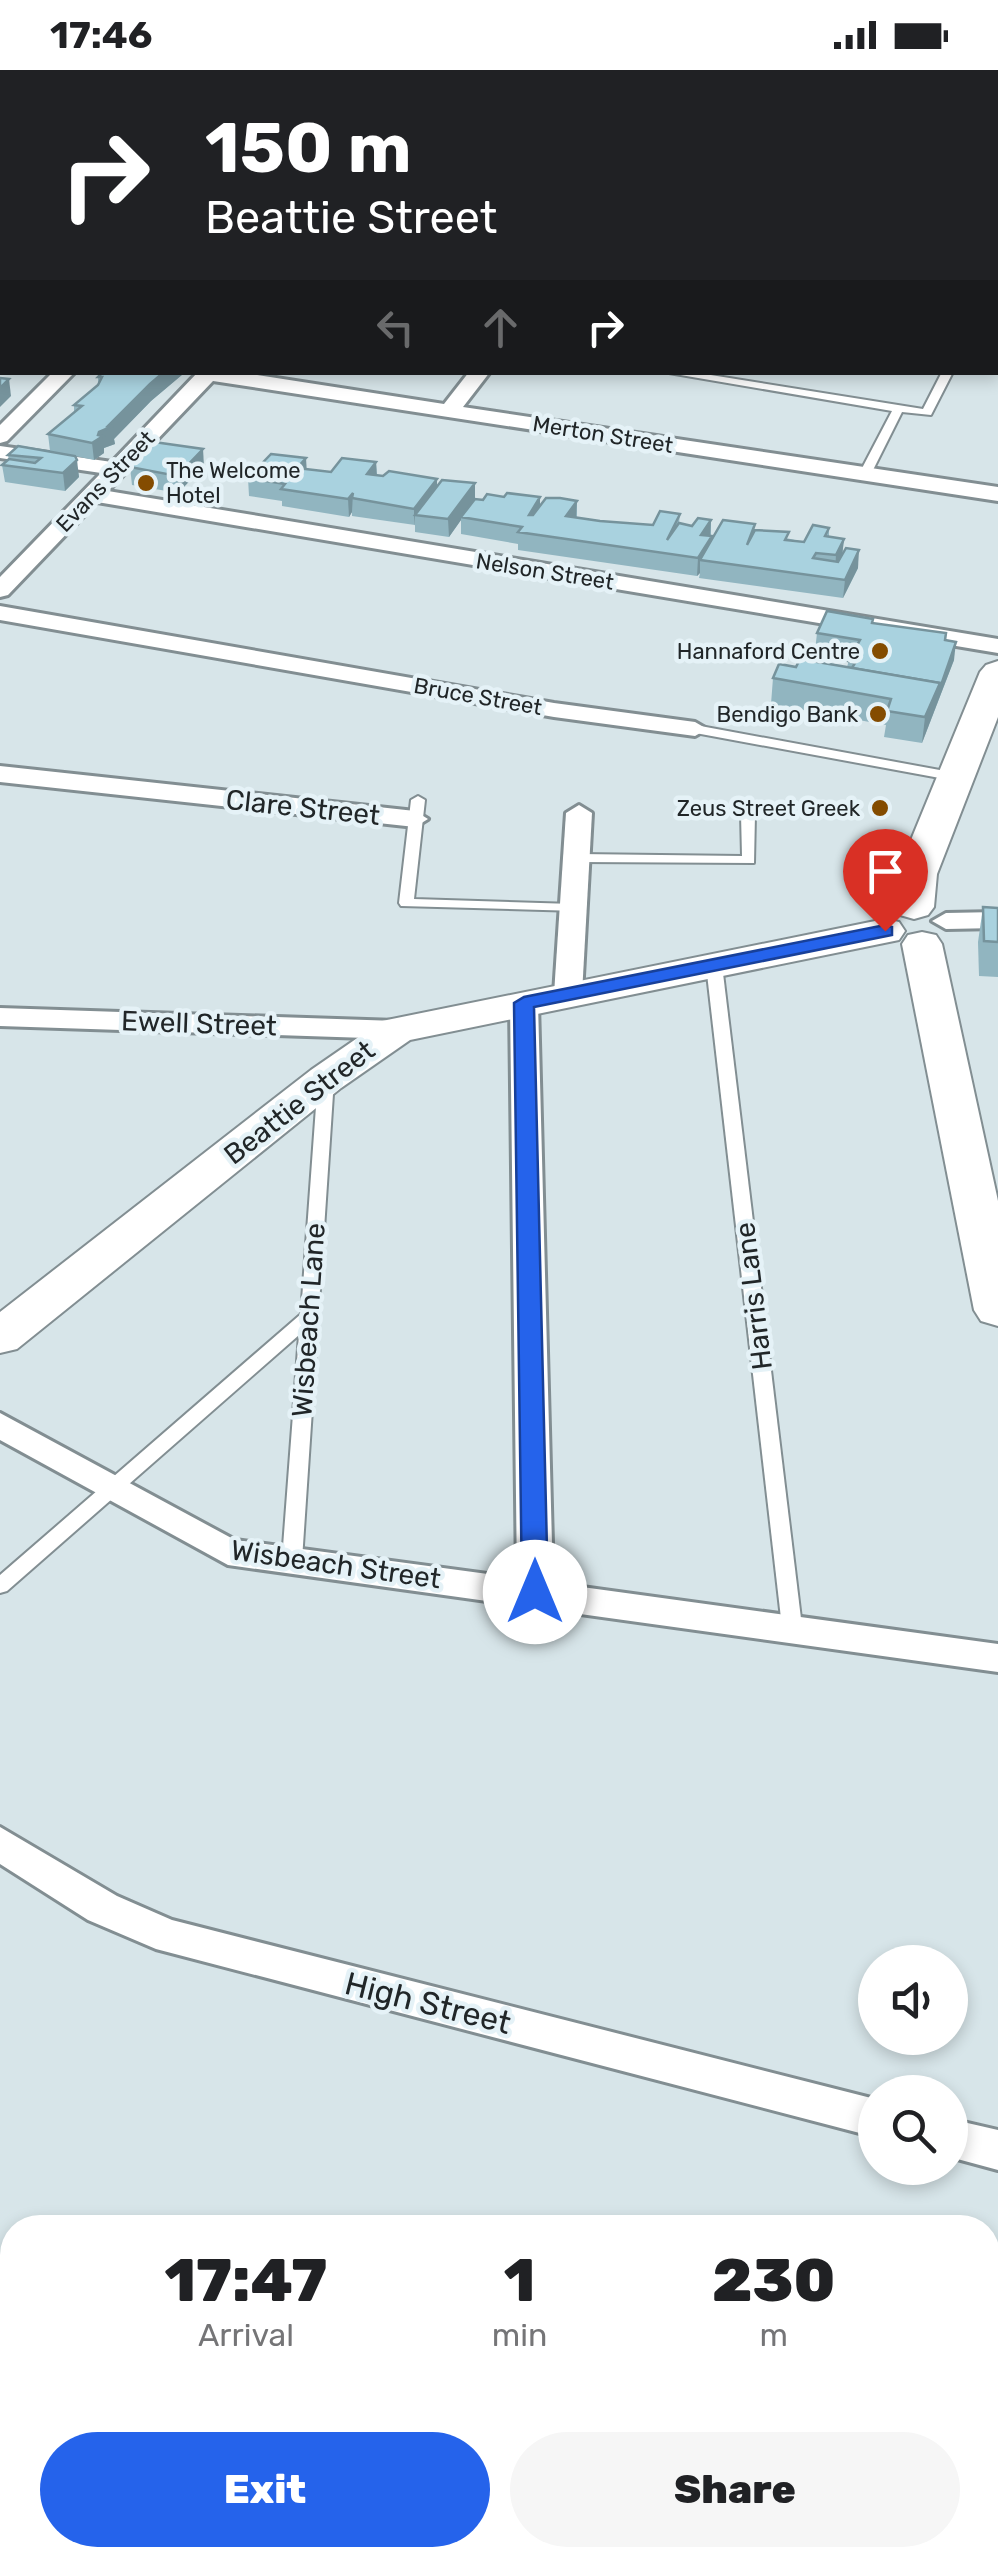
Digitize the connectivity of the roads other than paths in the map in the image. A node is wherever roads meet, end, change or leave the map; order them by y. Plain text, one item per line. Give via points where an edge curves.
1 (62, 375) edge
2 (207, 375) edge
3 (222, 375) edge
4 (478, 375) edge
5 (686, 375) edge
6 (946, 375) edge
7 (15, 389) dead end
8 (44, 392) junction
9 (898, 410) junction
10 (449, 411) junction
11 (0, 437) edge
12 (0, 452) edge
13 (117, 469) junction
14 (865, 474) junction
15 (998, 494) edge
16 (92, 495) junction
17 (0, 562) edge
18 (24, 565) junction
19 (0, 590) edge
20 (0, 613) edge
21 (998, 646) edge
22 (998, 672) edge
23 (694, 730) joint
24 (0, 774) edge
25 (956, 777) junction
26 (416, 810) joint
27 (579, 813) dead end
28 (748, 814) dead end
29 (579, 858) junction
30 (573, 908) junction
31 (998, 920) edge
32 (917, 926) junction
33 (714, 965) junction
34 (568, 994) junction
35 (524, 1003) junction
36 (0, 1017) edge
37 (397, 1030) junction
38 (326, 1079) junction
39 (985, 1194) edge
40 (998, 1310) edge
41 (307, 1318) junction
42 (0, 1337) edge
43 (0, 1425) edge
44 (112, 1486) junction
45 (292, 1560) junction
46 (0, 1586) edge
47 (535, 1592) junction
48 (792, 1627) junction
49 (998, 1658) edge
50 (0, 1844) edge
51 (858, 2114) edge
52 (968, 2142) edge
53 (998, 2150) edge

1 - 8 street
2 - 13 street, Evans Street
3 - 10 street, Merton Street
4 - 10 street
5 - 9 lane
6 - 9 lane via 927,413
7 - 8 street
8 - 11 street
9 - 14 lane
10 - 14 street, Merton Street
12 - 13 street
13 - 16 street, Evans Street
14 - 15 street, Merton Street
16 - 18 street, Evans Street
16 - 21 street, Nelson Street
17 - 18 street
18 - 19 street, Evans Street
20 - 23 street, Bruce Street
22 - 25 street
23 - 25 lane, Bruce Street
24 - 26 street, Clare Street
25 - 32 street via 917,874
26 - 30 lane, Clare Street via 406,902
27 - 29 street
28 - 29 lane via 749,860
29 - 30 street
30 - 34 street
31 - 32 street
32 - 33 street, Beattie Street
32 - 39 street
33 - 34 street, Beattie Street
33 - 48 lane, Harris Lane
34 - 35 street, Beattie Street
35 - 37 street, Beattie Street
35 - 47 street
36 - 37 street, Ewell Street
37 - 38 street, Beattie Street
38 - 41 lane, Wisbeach Lane
38 - 42 street, Beattie Street
39 - 40 street
41 - 44 lane
41 - 45 lane, Wisbeach Lane
43 - 44 street, Wisbeach Street
44 - 45 street, Wisbeach Street via 228,1552
44 - 46 lane
45 - 47 street, Wisbeach Street
47 - 48 street, Wisbeach Street
48 - 49 street, Wisbeach Street
50 - 51 street, High Street via 78,1897 170,1937
52 - 53 street

